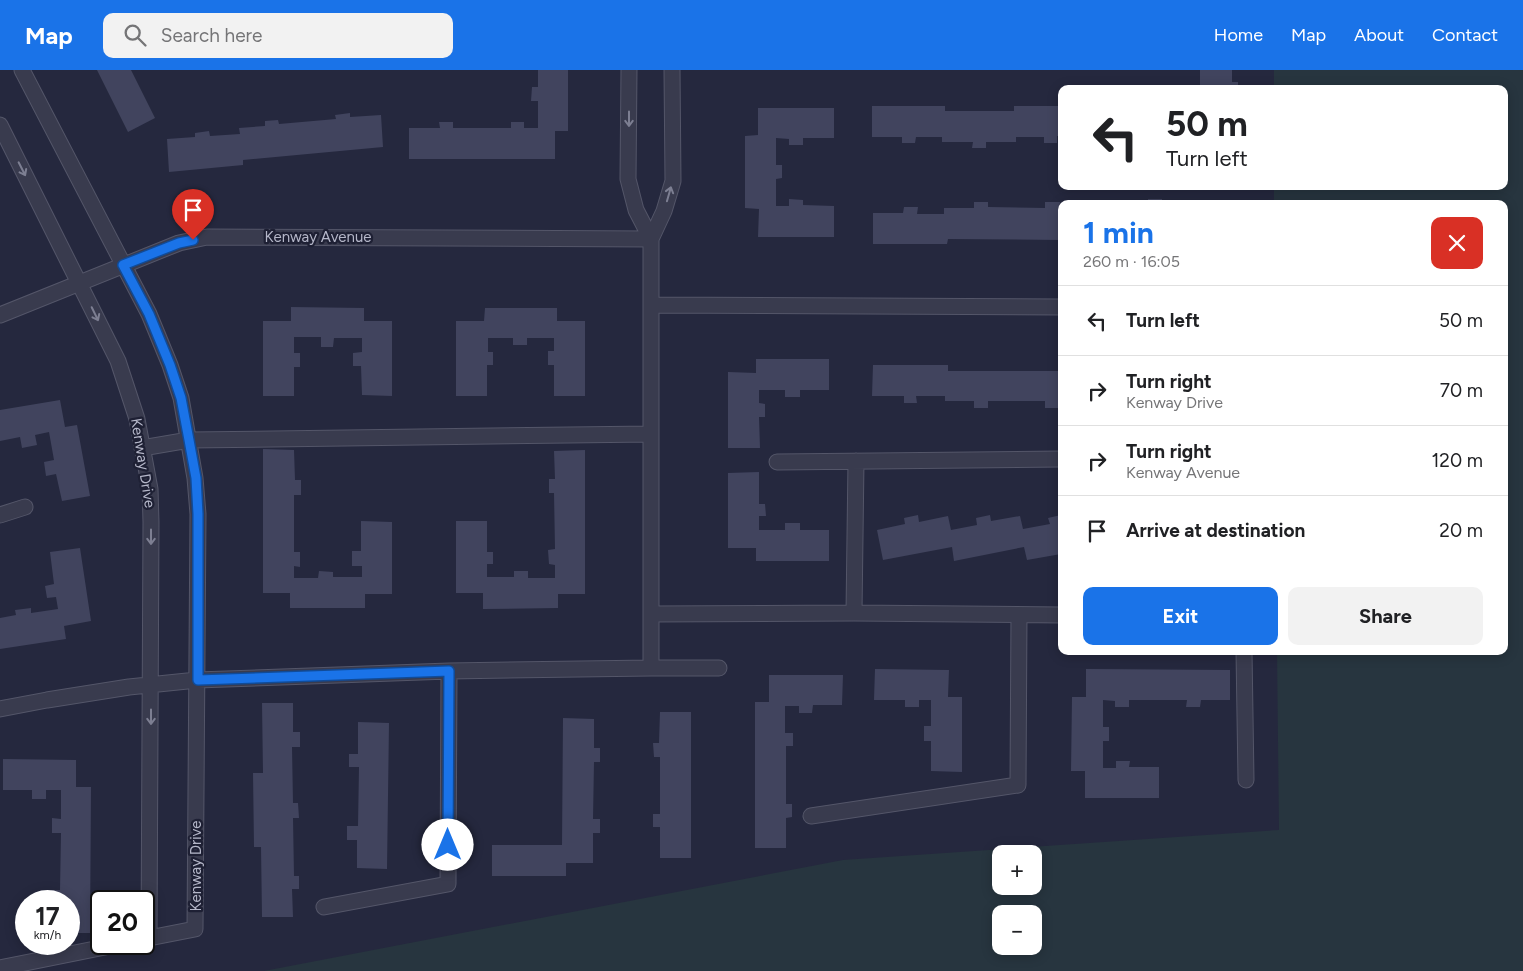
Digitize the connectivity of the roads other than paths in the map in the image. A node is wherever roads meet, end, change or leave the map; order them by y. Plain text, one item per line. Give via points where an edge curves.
1 (22, 70) edge
2 (629, 70) edge
3 (672, 70) edge
4 (0, 125) edge
5 (651, 239) junction
6 (123, 265) junction
7 (80, 284) junction
8 (651, 305) junction
9 (1058, 307) edge
10 (0, 316) edge
11 (650, 434) junction
12 (189, 440) junction
13 (142, 448) junction
14 (1058, 459) edge
15 (856, 461) junction
16 (777, 462) dead end
17 (25, 507) dead end
18 (0, 515) edge
19 (854, 613) junction
20 (650, 614) junction
21 (1019, 614) junction
22 (1058, 615) edge
23 (1244, 655) edge
24 (651, 668) junction
25 (719, 668) dead end
26 (449, 671) junction
27 (198, 680) junction
28 (151, 685) junction
29 (0, 709) edge
30 (1246, 780) dead end
31 (811, 816) dead end
32 (148, 890) edge
33 (324, 908) dead end
34 (155, 936) edge
35 (90, 950) edge
36 (0, 968) edge

1 - 6 street, Kenway Drive
2 -> 5 street via 628,179 636,210
5 -> 3 street via 673,181
4 -> 7 street, Kenway Drive
5 - 6 street, Kenway Avenue via 207,237 179,243
5 - 8 street
6 - 7 street, Kenway Avenue
6 - 12 street, Kenway Drive via 149,314 170,365 181,398
7 - 10 street, Kenway Avenue
7 -> 13 street, Kenway Drive via 118,361 137,419
8 - 9 street
8 - 11 street
11 - 12 street
11 - 20 street
12 - 13 street
12 - 27 street, Kenway Drive via 198,514
13 -> 28 street, Kenway Drive via 150,489
14 - 15 street
15 - 16 street
15 - 19 street
17 - 18 street
19 - 20 street
19 - 21 street
20 - 24 street
21 - 22 street
21 - 31 street via 1018,785
23 - 30 street
24 - 25 street
24 - 26 street
26 - 27 street
26 - 33 street via 448,884
27 - 28 street
27 - 34 street, Kenway Drive via 196,928
28 - 29 street
28 -> 32 street, Kenway Drive
35 - 36 street

